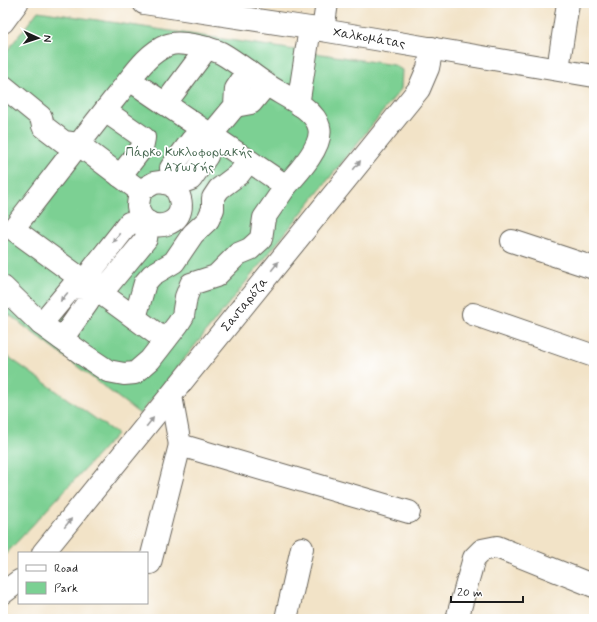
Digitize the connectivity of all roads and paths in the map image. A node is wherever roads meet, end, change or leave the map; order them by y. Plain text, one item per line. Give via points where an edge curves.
1 (17, 3) edge
2 (144, 3) edge
3 (327, 3) edge
4 (568, 3) edge
5 (3, 22) edge
6 (316, 29) junction
7 (207, 48) junction
8 (432, 48) junction
9 (558, 69) junction
10 (248, 71) junction
11 (594, 76) edge
12 (130, 80) junction
13 (266, 85) junction
14 (3, 86) edge
15 (165, 104) junction
16 (300, 105) junction
17 (235, 106) junction
18 (105, 111) junction
19 (211, 136) junction
20 (78, 144) junction
21 (249, 161) junction
22 (120, 176) junction
23 (173, 185) junction
24 (286, 186) junction
25 (140, 191) junction
26 (174, 221) junction
27 (148, 222) junction
28 (193, 234) junction
29 (8, 236) edge
30 (512, 241) dead end
31 (594, 268) edge
32 (3, 287) edge
33 (94, 288) junction
34 (473, 314) dead end
35 (135, 318) junction
36 (41, 324) junction
37 (62, 339) junction
38 (165, 340) junction
39 (594, 356) edge
40 (171, 396) junction
41 (180, 445) junction
42 (409, 512) dead end
43 (302, 548) dead end
44 (44, 552) edge
45 (150, 563) dead end
46 (18, 582) edge
47 (594, 586) edge
48 (3, 593) edge
49 (286, 619) edge
50 (457, 619) edge

1 - 5 street
2 - 6 street, Χαλκομάτας
3 - 6 street
4 - 9 street
6 - 8 street, Χαλκομάτας
6 - 16 street via 299,100
7 - 10 street
7 - 12 street via 170,44 156,50
7 - 15 street
8 - 9 street, Χαλκομάτας
40 -> 8 street, Σανταρόζα via 419,89 428,68
9 - 11 street, Χαλκομάτας
10 - 13 street
10 - 17 street via 236,89
12 - 15 street
12 - 18 street
13 - 16 street
13 - 17 street via 251,103
14 - 20 street via 40,117 43,126 64,142
15 - 19 street
16 - 24 street via 312,114 319,126 319,138 301,170
17 - 19 street
18 - 20 street
18 - 22 street via 144,138 142,148
19 - 21 street
19 - 23 street via 192,140 171,168
20 - 22 street
20 - 29 street
21 - 24 street
21 - 28 street via 239,174 218,189 208,220
22 - 25 street
23 - 25 street via 154,183
23 - 26 street via 181,201
24 - 38 street via 264,218 261,239 250,249 238,254 216,276 191,284 186,297 184,316
25 - 27 street via 138,206 142,217
26 - 27 street via 162,226
26 - 28 street
27 - 33 street via 129,223 92,270
28 - 35 street via 174,262 152,275 145,283
29 - 33 street
30 - 31 street
32 - 36 street
33 - 35 street
33 -> 36 street via 72,287
33 - 37 street via 88,302
34 - 39 street
35 - 38 street
36 - 37 street
37 - 38 street via 108,371 124,374 134,373 150,360
40 - 41 street
44 -> 40 street, Σανταρόζα
41 - 42 street
41 - 45 street
43 - 49 street
46 - 48 street
47 - 50 street via 496,547 482,550 474,558

